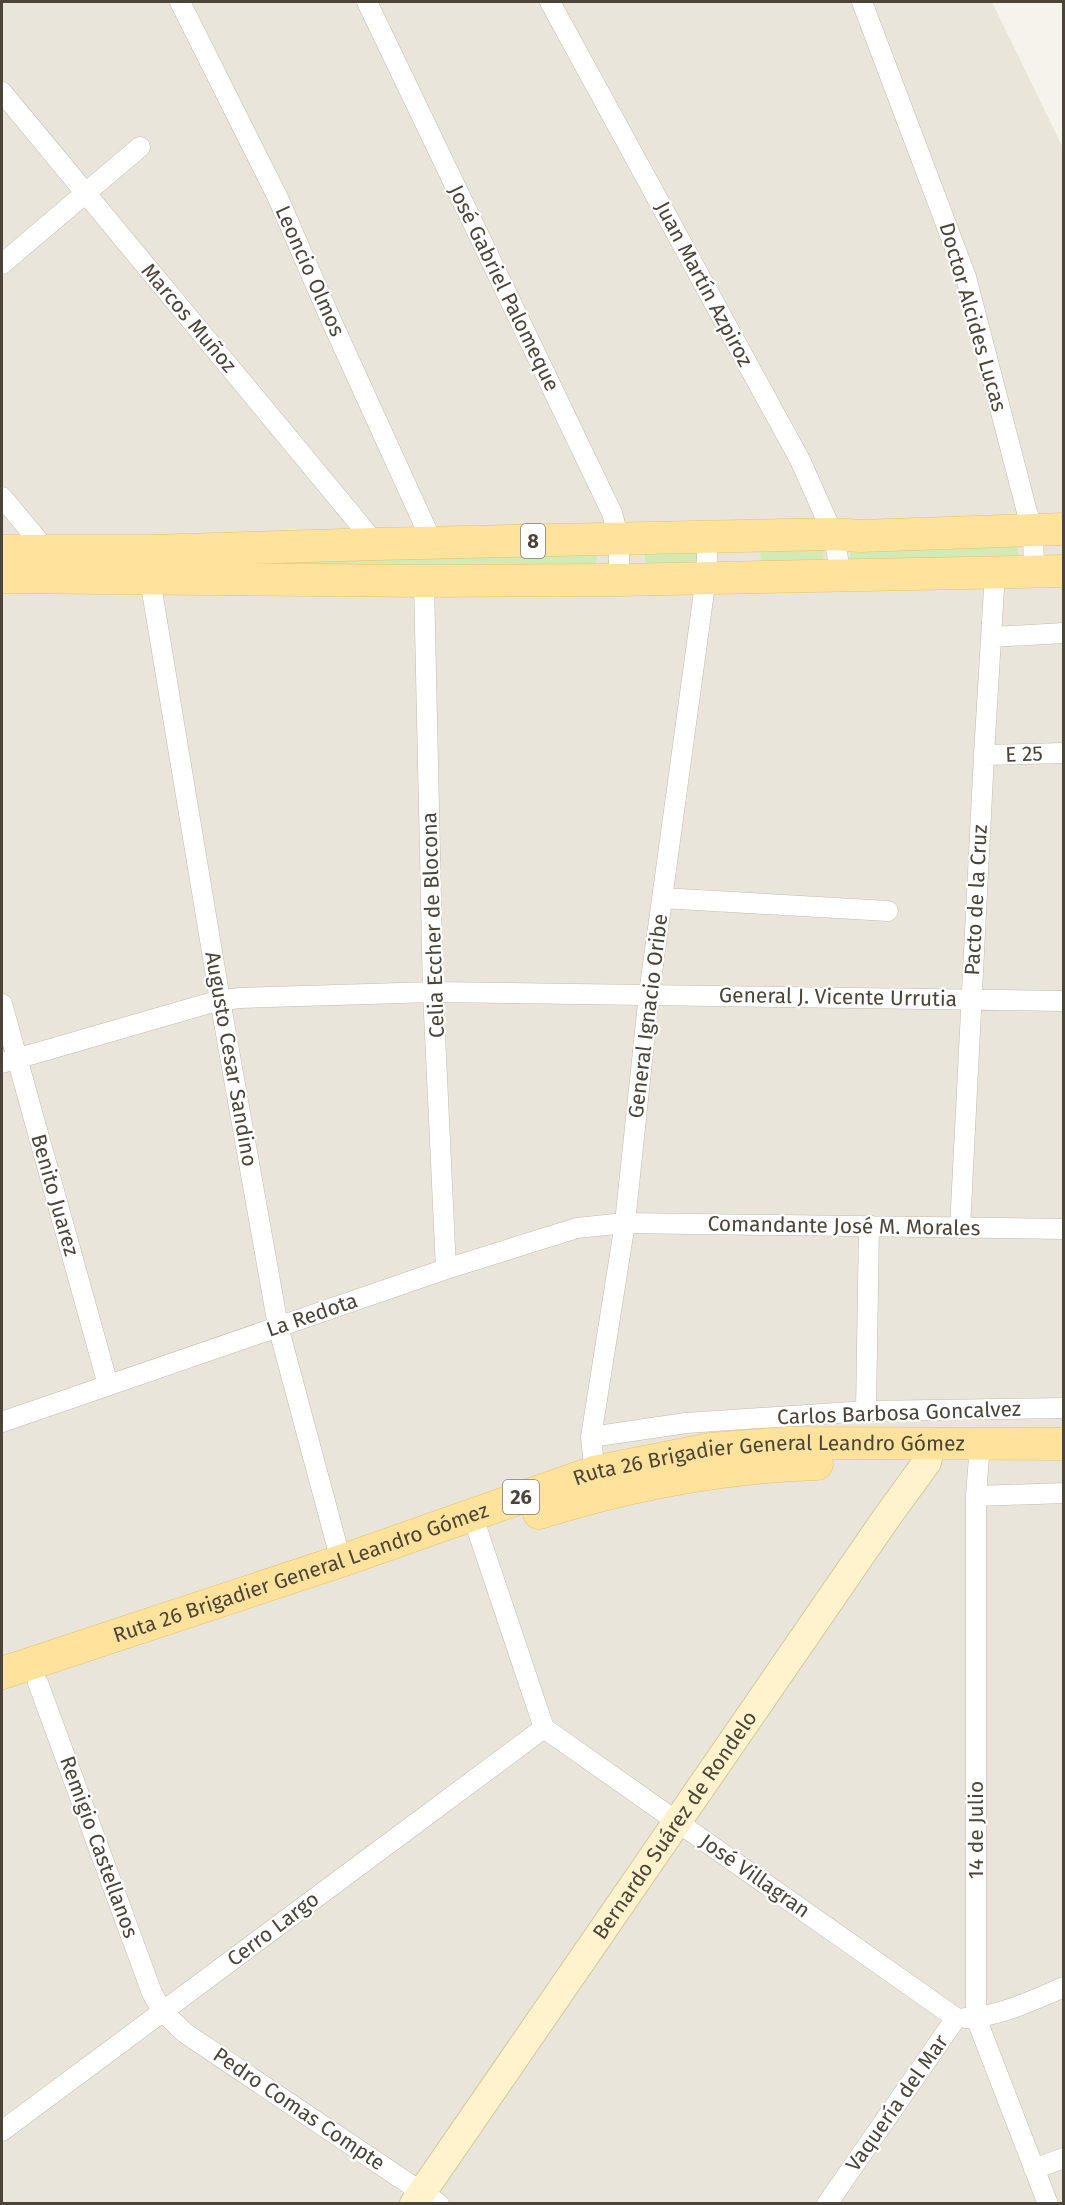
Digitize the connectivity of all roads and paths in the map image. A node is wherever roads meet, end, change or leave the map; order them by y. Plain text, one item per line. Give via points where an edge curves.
1 (180, 2) edge
2 (367, 2) edge
3 (550, 2) edge
4 (862, 2) edge
5 (2, 92) edge
6 (140, 147) dead end
7 (85, 194) junction
8 (2, 264) edge
9 (2, 496) edge
10 (1048, 529) edge
11 (833, 534) junction
12 (708, 537) junction
13 (619, 539) junction
14 (376, 544) junction
15 (433, 544) junction
16 (2, 551) edge
17 (47, 551) junction
18 (150, 565) junction
19 (1049, 571) edge
20 (995, 572) junction
21 (841, 574) junction
22 (2, 577) edge
23 (706, 577) junction
24 (619, 580) junction
25 (424, 581) junction
26 (1064, 633) edge
27 (992, 637) junction
28 (1064, 753) edge
29 (984, 755) junction
30 (662, 898) junction
31 (888, 911) dead end
32 (433, 992) junction
33 (649, 994) junction
34 (971, 999) junction
35 (220, 1000) junction
36 (1064, 1000) edge
37 (2, 1004) edge
38 (9, 1060) edge
39 (625, 1223) junction
40 (869, 1225) junction
41 (960, 1228) junction
42 (1064, 1229) edge
43 (446, 1269) junction
44 (278, 1326) junction
45 (108, 1385) junction
46 (1064, 1408) edge
47 (866, 1411) junction
48 (2, 1422) edge
49 (591, 1437) junction
50 (1064, 1444) edge
51 (929, 1453) junction
52 (979, 1454) junction
53 (1064, 1465) edge
54 (596, 1483) junction
55 (1064, 1493) edge
56 (976, 1496) junction
57 (478, 1532) junction
58 (341, 1561) junction
59 (2, 1673) edge
60 (38, 1683) junction
61 (2, 1696) edge
62 (544, 1728) junction
63 (677, 1821) junction
64 (1064, 1987) edge
65 (162, 2011) junction
66 (966, 2018) junction
67 (2, 2131) edge
68 (1064, 2158) edge
69 (1034, 2169) junction
70 (425, 2200) edge
71 (827, 2204) edge
72 (1048, 2204) edge

1 - 15 street, Leoncio Olmos via 278,198
2 - 13 street, José Gabriel Palomeque via 612,513
3 - 11 street, Juan Martín Azpiroz via 800,460
4 - 10 street, Doctor Alcides Lucas via 966,277 1024,501
5 - 7 street, Marcos Muñoz
6 - 7 street
7 - 8 street
7 - 14 street, Marcos Muñoz
9 - 17 street
10 - 11 main road, 8
10 - 19 street, Doctor Alcides Lucas
11 - 12 main road, 8
11 - 21 street, Juan Martín Azpiroz
12 - 13 main road, 8
12 - 23 street, General Ignacio Oribe
13 - 15 main road, 8
13 - 24 street, José Gabriel Palomeque
14 - 15 main road, 8
14 - 18 main road, 8
16 - 17 main road, 8
17 - 18 main road, 8
18 - 22 main road, 8
18 - 25 main road, 8
18 - 35 street, Augusto Cesar Sandino
19 - 20 main road, 8
20 - 21 main road, 8
20 - 27 street, Pacto de la Cruz
21 - 23 main road, 8
23 - 24 main road, 8
23 - 30 street, General Ignacio Oribe
24 - 25 main road, 8
25 - 32 street, Celia Eccher de Blocona
26 - 27 street
27 - 29 street, Pacto de la Cruz
28 - 29 street, E 25
29 - 34 street, Pacto de la Cruz
30 - 31 street
30 - 33 street, General Ignacio Oribe
32 - 33 street, General J. Vicente Urrutia
32 - 35 street, General J. Vicente Urrutia
32 - 43 street, Celia Eccher de Blocona
33 - 34 street, General J. Vicente Urrutia
33 - 39 street, General Ignacio Oribe
34 - 36 street, General J. Vicente Urrutia
34 - 41 street, Pacto de la Cruz
35 - 38 street, General J. Vicente Urrutia
35 - 44 street, Augusto Cesar Sandino
37 - 38 street, Benito Juarez
38 - 45 street, Benito Juarez
39 - 40 street, Comandante José M. Morales
39 - 43 street, La Redota via 577,1228
39 - 49 street, General Ignacio Oribe
40 - 41 street, Comandante José M. Morales
40 - 47 street
41 - 42 street, Comandante José M. Morales
43 - 44 street, La Redota
44 - 45 street, La Redota
44 - 58 street, Augusto Cesar Sandino
45 - 48 street, La Redota
46 - 47 street, Carlos Barbosa Goncalvez
47 - 49 street, Carlos Barbosa Goncalvez via 686,1423
49 - 54 street, General Ignacio Oribe
50 - 52 main road, Ruta 26 Brigadier General Leandro Gómez / 26
51 - 52 main road, Ruta 26 Brigadier General Leandro Gómez / 26
51 - 54 main road, Ruta 26 Brigadier General Leandro Gómez / 26 via 782,1465 658,1483
51 - 63 street, Bernardo Suárez de Rondelo
52 - 53 main road, Ruta 26 Brigadier General Leandro Gómez / 26
52 - 56 street, 14 de Julio
54 - 57 main road, Ruta 26 Brigadier General Leandro Gómez / 26
54 - 58 main road, Ruta 26 Brigadier General Leandro Gómez / 26
55 - 56 street
56 - 66 street, 14 de Julio
57 - 60 main road, Ruta 26 Brigadier General Leandro Gómez / 26
57 - 62 street
58 - 59 main road, Ruta 26 Brigadier General Leandro Gómez / 26
60 - 61 main road, Ruta 26 Brigadier General Leandro Gómez / 26
60 - 65 street, Remigio Castellanos
62 - 63 street, José Villagran
62 - 65 street, Cerro Largo
63 - 66 street, José Villagran
63 - 70 street, Bernardo Suárez de Rondelo
64 - 66 street via 1019,2005
65 - 67 street, Cerro Largo
65 - 70 street, Pedro Comas Compte via 184,2033
66 - 69 street, 14 de Julio
66 - 71 street, Vaquería del Mar
68 - 69 street
69 - 72 street, 14 de Julio

